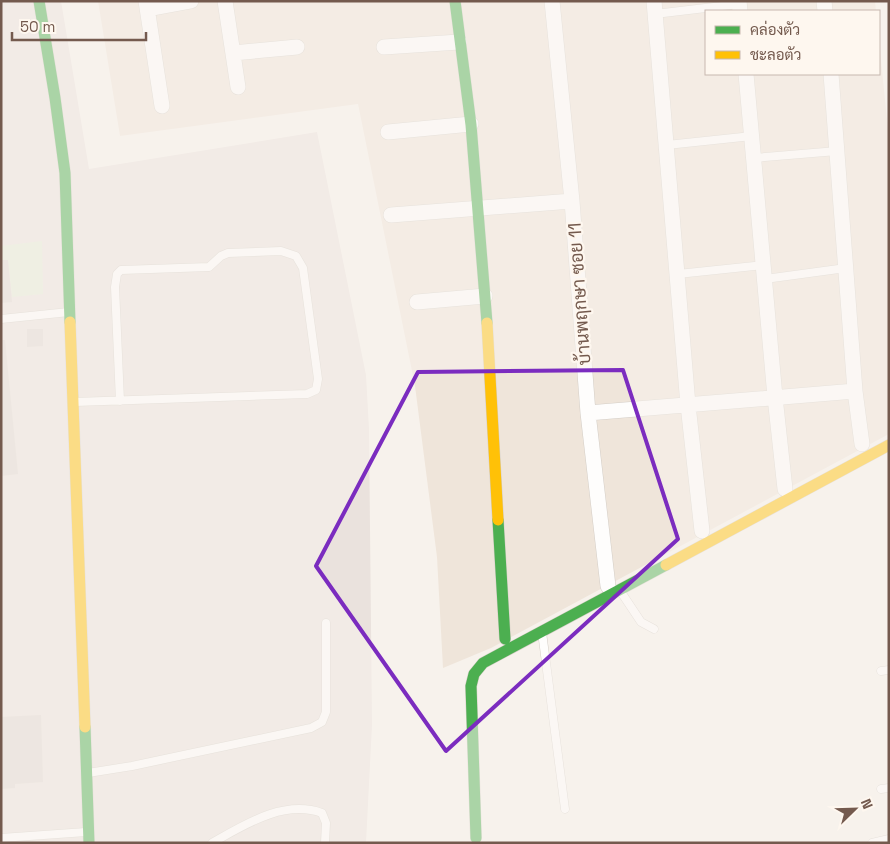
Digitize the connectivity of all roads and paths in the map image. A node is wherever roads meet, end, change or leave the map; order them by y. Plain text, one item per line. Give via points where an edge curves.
1 (39, 1) edge
2 (191, 1) edge
3 (225, 1) edge
4 (455, 1) edge
5 (552, 1) edge
6 (147, 5) edge
7 (740, 6) edge
8 (654, 7) edge
9 (459, 42) junction
10 (384, 47) dead end
11 (297, 48) dead end
12 (233, 53) junction
13 (746, 75) edge
14 (831, 75) edge
15 (238, 87) dead end
16 (162, 106) dead end
17 (471, 124) junction
18 (388, 132) dead end
19 (752, 136) junction
20 (667, 146) junction
21 (837, 151) junction
22 (754, 158) junction
23 (572, 201) junction
24 (477, 208) junction
25 (391, 215) dead end
26 (846, 268) junction
27 (765, 272) junction
28 (678, 274) junction
29 (485, 296) junction
30 (417, 302) dead end
31 (71, 312) junction
32 (1, 319) edge
33 (855, 391) junction
34 (775, 398) junction
35 (120, 401) junction
36 (74, 402) junction
37 (688, 405) junction
38 (588, 413) junction
39 (862, 444) dead end
40 (889, 445) edge
41 (785, 489) dead end
42 (702, 531) dead end
43 (614, 588) junction
44 (326, 622) dead end
45 (654, 629) dead end
46 (542, 632) junction
47 (505, 639) dead end
48 (86, 773) junction
49 (565, 809) dead end
50 (88, 837) edge
51 (1, 838) edge
52 (476, 838) dead end
53 (889, 839) edge
54 (46, 840) edge
55 (212, 843) edge
56 (325, 843) edge
57 (872, 843) edge

1 - 31 street via 65,173
2 - 6 street
3 - 12 street
4 - 9 street
5 - 23 street, บ้านพฤกษา ซอย 11
6 - 16 street
7 - 8 lane
8 - 20 street
9 - 10 street
9 - 17 street
11 - 12 street
12 - 15 street
13 - 19 street
14 - 21 street
17 - 18 street
17 - 24 street
19 - 20 lane
19 - 22 street
20 - 28 street
21 - 22 lane
21 - 26 street
22 - 27 street
23 - 24 street
23 - 38 street, บ้านพฤกษา ซอย 11
24 - 25 street
24 - 29 street
26 - 27 lane
26 - 33 street
27 - 28 lane
27 - 34 street
28 - 37 street
29 - 30 street
29 - 47 street
31 - 32 lane
31 - 36 street
33 - 34 street
33 - 39 street
34 - 37 street
34 - 41 street
35 - 35 lane via 307,394 316,390 318,379 303,268 296,256 281,252 228,253 209,267 121,270 115,287
35 - 36 lane
36 - 48 street
37 - 38 street
37 - 42 street
38 - 43 street, บ้านพฤกษา ซอย 11
40 - 43 street
43 - 45 lane via 641,622
43 - 46 street
44 - 48 lane via 326,712 322,722 311,728
46 - 49 lane
46 - 52 street via 483,663 474,674 471,686
48 - 50 street
50 - 54 lane
51 - 54 lane
53 - 57 lane
55 - 56 lane via 264,816 285,810 310,809 322,813 326,823

